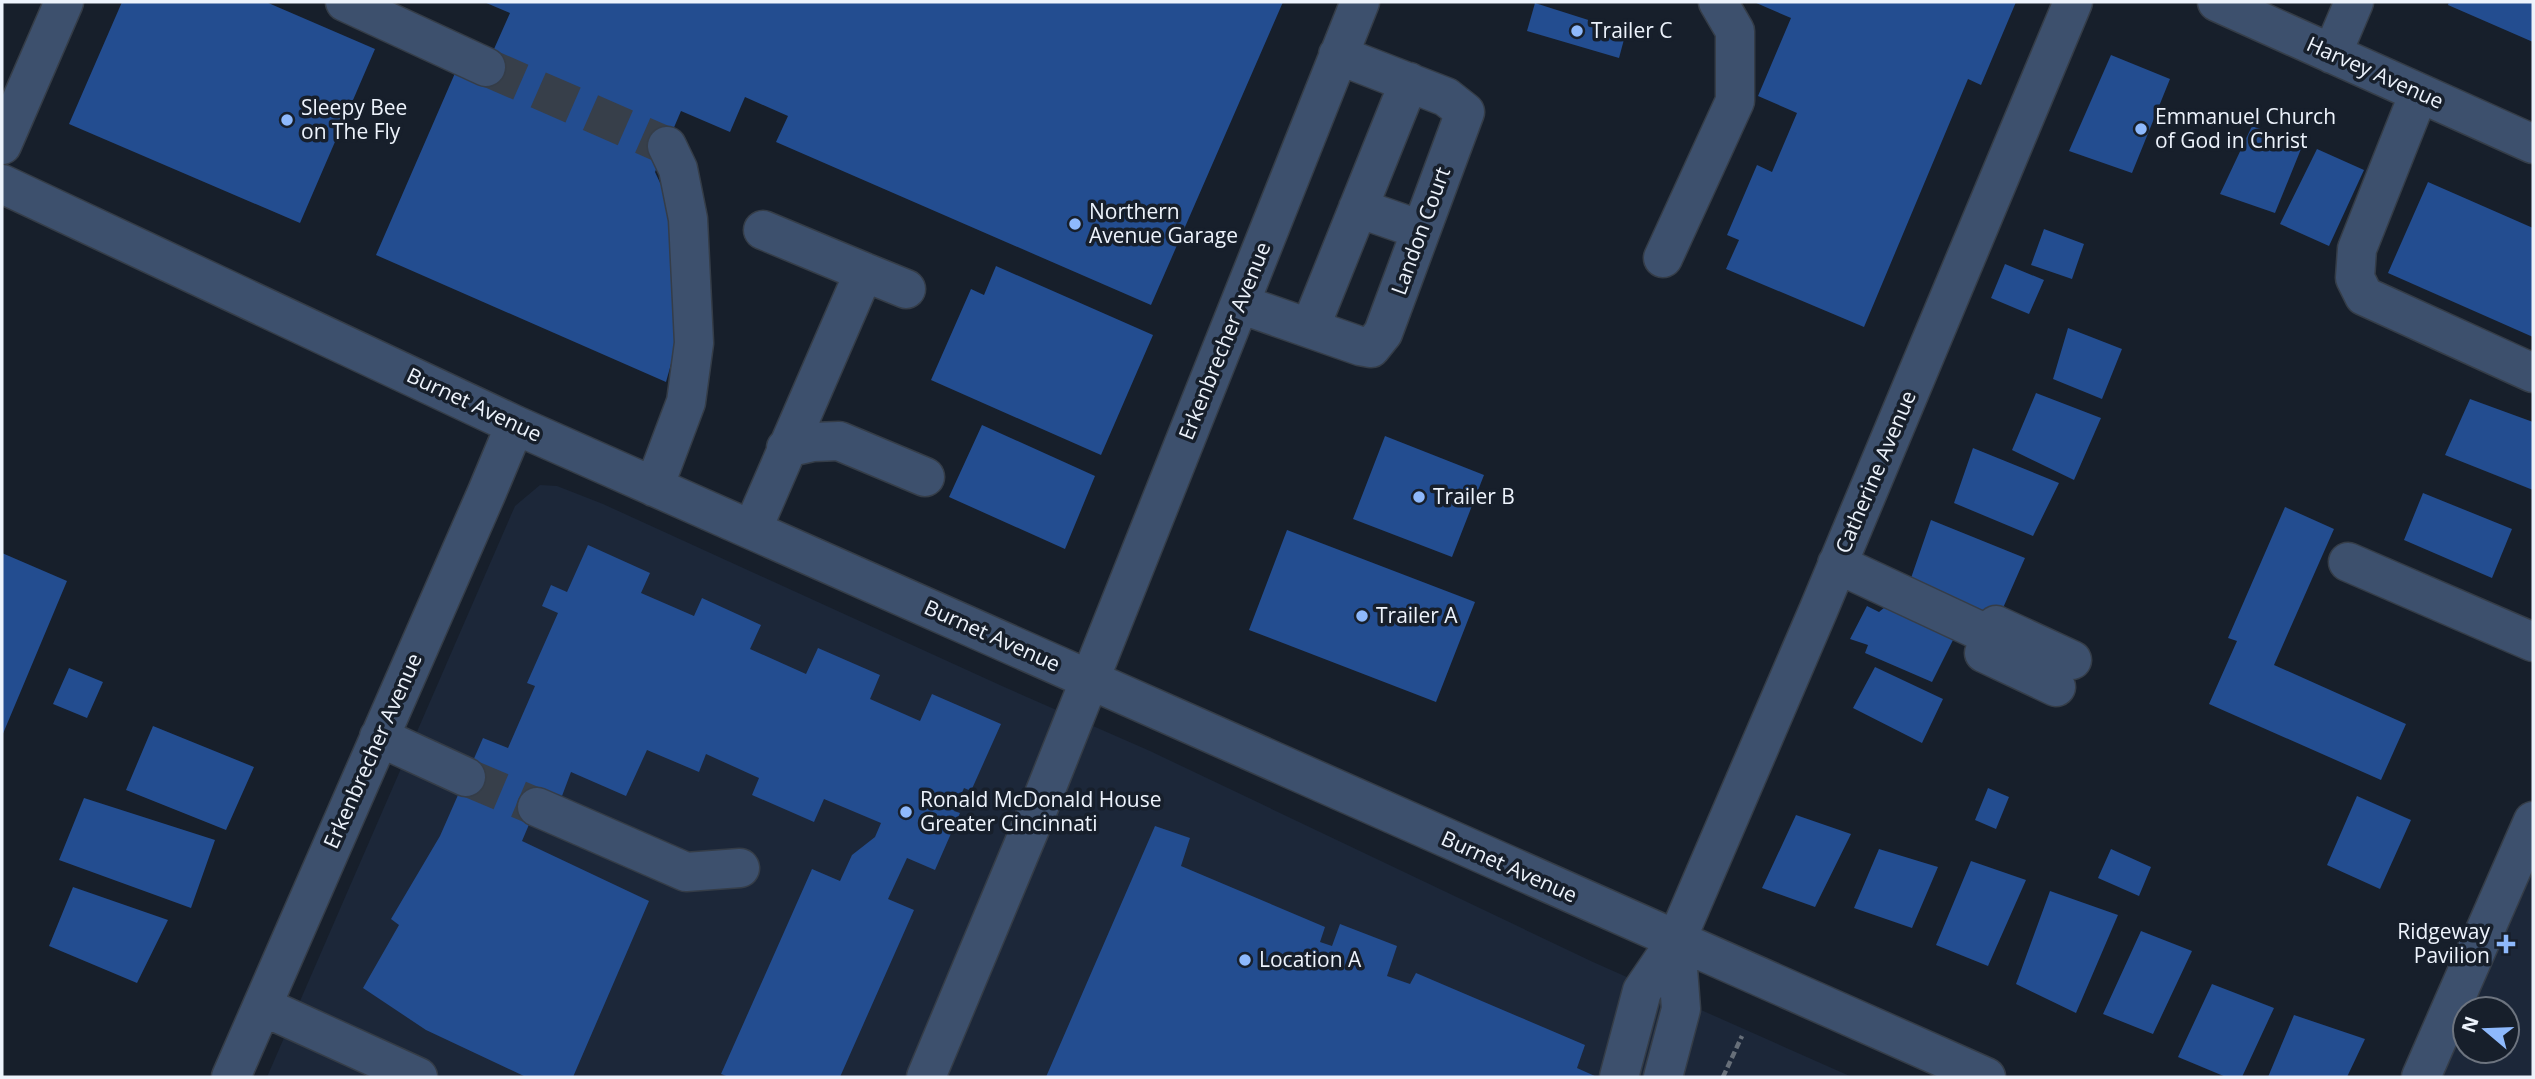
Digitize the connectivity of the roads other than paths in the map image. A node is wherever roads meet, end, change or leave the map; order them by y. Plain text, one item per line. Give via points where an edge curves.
1 (64, 2) edge
2 (345, 2) edge
3 (1360, 2) edge
4 (1718, 2) edge
5 (2073, 2) edge
6 (2217, 2) edge
7 (2354, 2) edge
8 (2332, 54) junction
9 (1338, 55) junction
10 (486, 67) tunnel mouth
11 (1409, 82) junction
12 (2419, 93) junction
13 (2533, 144) edge
14 (2, 145) edge
15 (667, 146) tunnel mouth
16 (2, 184) edge
17 (1358, 208) junction
18 (763, 230) dead end
19 (1421, 230) junction
20 (1663, 258) dead end
21 (864, 272) junction
22 (906, 289) dead end
23 (1240, 304) junction
24 (1310, 328) junction
25 (2533, 373) edge
26 (514, 425) junction
27 (786, 448) junction
28 (925, 477) dead end
29 (654, 487) junction
30 (752, 530) junction
31 (2348, 562) dead end
32 (1837, 564) junction
33 (2533, 642) edge
34 (2064, 673) dead end
35 (1090, 679) junction
36 (379, 737) junction
37 (466, 777) tunnel mouth
38 (537, 807) tunnel mouth
39 (2533, 821) edge
40 (740, 867) dead end
41 (1676, 941) junction
42 (262, 1006) junction
43 (231, 1077) edge
44 (418, 1077) edge
45 (926, 1077) edge
46 (1619, 1077) edge
47 (1663, 1077) edge
48 (1986, 1077) edge
49 (2421, 1077) edge

1 - 14 street
2 - 10 street
3 - 9 street, Erkenbrecher Avenue
4 - 20 street via 1735,31 1735,101
5 - 32 street, Catherine Avenue
6 - 8 street, Harvey Avenue
7 - 8 street
8 - 12 street, Harvey Avenue
9 - 11 street, Landon Court
9 - 23 street, Erkenbrecher Avenue
11 - 17 street
11 - 19 street, Landon Court via 1446,97 1465,112
12 - 13 street, Harvey Avenue
12 - 25 street via 2357,249 2356,278 2364,296
15 - 29 street via 678,169 688,219 694,343 686,402
16 - 26 street, Burnet Avenue
17 - 19 street
17 - 24 street
18 - 21 street
19 - 24 street, Landon Court via 1383,333 1380,360
21 - 22 street
21 - 27 street
23 - 24 street, Landon Court
23 - 35 street, Erkenbrecher Avenue
26 - 29 street, Burnet Avenue
26 - 36 street, Erkenbrecher Avenue
27 - 28 street via 839,441
27 - 30 street
29 - 30 street, Burnet Avenue
30 - 35 street, Burnet Avenue
31 - 33 street
32 - 34 street via 1991,636 1984,653
32 - 41 street, Catherine Avenue
35 - 41 street, Burnet Avenue
35 - 45 street, Erkenbrecher Avenue
36 - 37 street
36 - 42 street, Erkenbrecher Avenue
38 - 40 street via 686,872
39 - 49 street
41 - 46 street, Catherine Avenue via 1642,991
41 - 47 street, Catherine Avenue via 1681,1009
41 - 48 street, Burnet Avenue
42 - 43 street, Erkenbrecher Avenue
42 - 44 street

